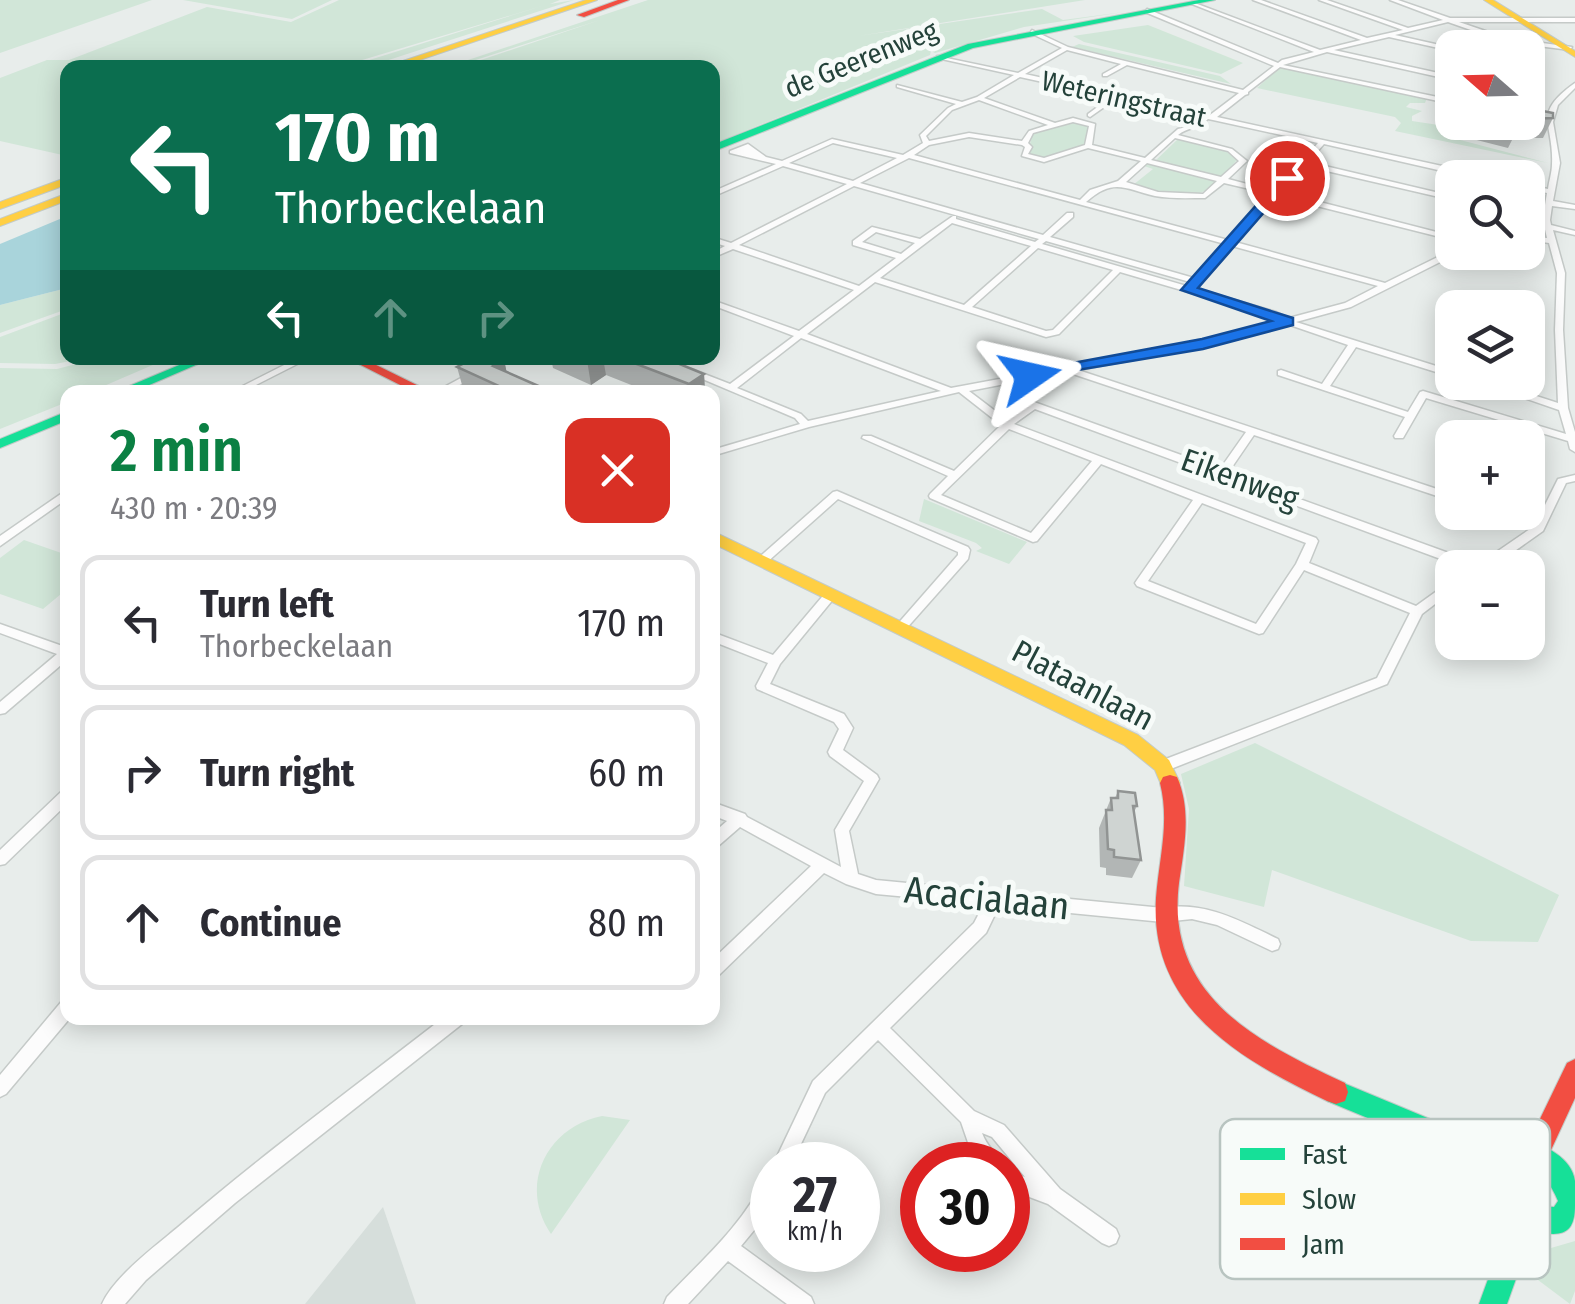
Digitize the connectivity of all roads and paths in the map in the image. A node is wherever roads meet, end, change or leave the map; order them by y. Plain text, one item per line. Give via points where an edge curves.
1 (625, 0) edge
2 (634, 0) edge
3 (1256, 0) edge
4 (1322, 0) edge
5 (1393, 0) edge
6 (1427, 0) edge
7 (1488, 0) edge
8 (1203, 2) edge
9 (593, 3) edge
10 (1404, 4) junction
11 (1147, 11) junction
12 (1448, 20) junction
13 (1467, 20) junction
14 (1522, 20) junction
15 (1575, 20) edge
16 (1408, 30) junction
17 (1476, 30) edge
18 (1490, 30) dead end
19 (1032, 32) junction
20 (1388, 35) junction
21 (1366, 40) junction
22 (1435, 46) edge
23 (1545, 47) edge
24 (1066, 48) junction
25 (1324, 51) junction
26 (1570, 51) edge
27 (939, 57) junction
28 (411, 60) edge
29 (445, 60) edge
30 (1127, 63) junction
31 (1276, 64) junction
32 (1105, 75) dead end
33 (1435, 75) edge
34 (1020, 76) junction
35 (1575, 84) edge
36 (898, 86) dead end
37 (1246, 93) junction
38 (1435, 95) edge
39 (1115, 97) junction
40 (1432, 98) junction
41 (967, 99) junction
42 (1435, 99) edge
43 (942, 118) junction
44 (1086, 118) junction
45 (1209, 118) junction
46 (1545, 121) edge
47 (1550, 122) junction
48 (1052, 124) junction
49 (969, 135) junction
50 (1173, 136) junction
51 (927, 143) junction
52 (1024, 143) junction
53 (1322, 143) junction
54 (720, 146) edge
55 (1088, 146) junction
56 (907, 157) junction
57 (764, 158) dead end
58 (1146, 160) junction
59 (1302, 163) junction
60 (783, 164) junction
61 (1435, 167) edge
62 (1226, 180) junction
63 (60, 183) edge
64 (1122, 183) junction
65 (853, 184) junction
66 (1545, 190) edge
67 (720, 192) edge
68 (1273, 192) junction
69 (1552, 192) junction
70 (1435, 194) edge
71 (60, 199) edge
72 (1084, 202) junction
73 (1550, 203) junction
74 (0, 206) edge
75 (1575, 207) edge
76 (959, 213) junction
77 (1070, 216) dead end
78 (950, 220) junction
79 (0, 223) edge
80 (1545, 223) edge
81 (1548, 224) junction
82 (1575, 233) edge
83 (1435, 234) edge
84 (1045, 238) junction
85 (1545, 240) edge
86 (1552, 241) junction
87 (921, 242) junction
88 (1229, 243) junction
89 (720, 244) edge
90 (1036, 245) junction
91 (729, 247) junction
92 (720, 252) edge
93 (902, 257) junction
94 (1435, 261) edge
95 (1119, 269) junction
96 (1561, 272) junction
97 (874, 278) junction
98 (1575, 278) edge
99 (1192, 285) junction
100 (1384, 285) junction
101 (858, 291) junction
102 (720, 305) edge
103 (966, 308) junction
104 (1288, 321) junction
105 (802, 334) junction
106 (1354, 343) junction
107 (189, 365) edge
108 (290, 365) edge
109 (368, 365) edge
110 (675, 365) edge
111 (1065, 369) junction
112 (1435, 369) edge
113 (479, 372) edge
114 (1281, 373) dead end
115 (139, 385) edge
116 (250, 385) edge
117 (409, 385) edge
118 (454, 385) edge
119 (732, 388) junction
120 (1324, 388) junction
121 (956, 390) junction
122 (1539, 400) edge
123 (1564, 408) junction
124 (1411, 416) junction
125 (60, 418) edge
126 (806, 424) junction
127 (1007, 426) junction
128 (1252, 431) junction
129 (1399, 436) dead end
130 (867, 438) dead end
131 (0, 444) edge
132 (1573, 444) edge
133 (720, 450) edge
134 (1098, 461) junction
135 (955, 475) junction
136 (1221, 475) junction
137 (1575, 478) edge
138 (1435, 492) edge
139 (60, 498) edge
140 (1200, 498) junction
141 (1545, 514) edge
142 (1535, 530) edge
143 (720, 540) edge
144 (0, 542) edge
145 (1506, 550) edge
146 (1435, 552) edge
147 (761, 561) junction
148 (1302, 565) junction
149 (830, 594) junction
150 (1435, 598) edge
151 (1417, 611) junction
152 (902, 626) junction
153 (0, 628) edge
154 (720, 639) edge
155 (60, 649) edge
156 (60, 658) edge
157 (774, 661) junction
158 (0, 709) edge
159 (1163, 766) junction
160 (60, 802) edge
161 (720, 811) edge
162 (740, 818) junction
163 (720, 836) edge
164 (0, 859) edge
165 (822, 864) junction
166 (851, 880) junction
167 (994, 900) junction
168 (1163, 915) junction
169 (1272, 944) dead end
170 (720, 964) edge
171 (60, 1017) edge
172 (447, 1025) edge
173 (880, 1030) junction
174 (1575, 1071) edge
175 (0, 1088) edge
176 (968, 1117) junction
177 (1404, 1119) edge
178 (1550, 1124) edge
179 (793, 1142) edge
180 (976, 1142) edge
181 (1550, 1167) edge
182 (1030, 1188) edge
183 (1053, 1196) junction
184 (1574, 1204) edge
185 (750, 1220) edge
186 (1550, 1223) edge
187 (1109, 1236) dead end
188 (727, 1248) junction
189 (1502, 1279) edge
190 (112, 1304) edge
191 (674, 1304) edge
192 (804, 1304) edge
193 (1493, 1304) edge

1 - 9 main road
2 - 9 main road
3 - 21 street
4 - 16 street
5 - 10 street
6 - 10 street
7 - 14 main road
8 - 11 main road, de Geerenweg
8 - 25 street
9 - 28 main road
9 - 29 main road
10 - 12 street
11 - 19 main road, de Geerenweg
11 - 31 street
12 - 13 street
12 - 16 street
12 - 17 street
13 - 14 street
13 - 18 street
14 - 15 street
14 - 26 main road
16 - 20 street
19 - 24 street
19 - 27 main road, de Geerenweg
20 - 21 street
20 - 22 street
21 - 25 street
23 - 26 street
24 - 30 street
24 - 34 street
25 - 31 street
25 - 33 street
27 - 34 street, Weteringstraat
27 - 54 main road, de Geerenweg
30 - 32 street
30 - 37 street
31 - 37 street
31 - 40 street
34 - 39 street, Weteringstraat
34 - 41 street
35 - 47 street via 1555,104
36 - 41 street
37 - 45 street
38 - 40 street
39 - 44 street
39 - 45 street, Weteringstraat
40 - 42 street
41 - 43 street
41 - 48 street
43 - 49 street
43 - 51 street via 922,136
44 - 48 street
44 - 55 street via 1092,124
45 - 50 street
45 - 53 street, Weteringstraat
46 - 47 street
47 - 69 street
48 - 52 street via 1031,132
49 - 51 street
49 - 52 street
50 - 58 street
50 - 62 street via 1230,150 1243,161
51 - 56 street
52 - 55 street via 1024,155 1044,160
53 - 59 street
53 - 61 street, Weteringstraat
55 - 58 street
56 - 60 street via 832,141
56 - 65 street
56 - 72 street
57 - 60 street
58 - 62 street
58 - 64 street
59 - 68 street
59 - 70 street
60 - 65 street
60 - 67 street
62 - 64 street via 1206,196 1193,197
62 - 68 street
63 - 74 main road
64 - 72 street
65 - 76 street
65 - 91 street
66 - 69 street
68 - 83 street
68 - 88 street
69 - 73 street
71 - 79 main road
72 - 88 street
73 - 75 street
73 - 81 street
76 - 78 street
76 - 84 street
77 - 84 street
78 - 87 street
78 - 90 street
80 - 81 street
81 - 82 street
81 - 86 street
84 - 90 street
84 - 99 street
85 - 86 street
86 - 96 street
87 - 93 street
87 - 93 street via 875,228 856,242
88 - 99 street
88 - 100 street
89 - 91 street
90 - 95 street
90 - 103 street
91 - 92 street
91 - 101 street
93 - 97 street
94 - 100 street
95 - 99 street
95 - 103 street via 1056,332
96 - 98 street
96 - 123 street
97 - 101 street
97 - 103 street
99 - 104 street
100 - 104 street via 1348,305
101 - 105 street
102 - 105 street
104 - 106 street
104 - 111 street
105 - 119 street
105 - 121 street
106 - 112 street
106 - 120 street
107 - 115 main road
108 - 116 street
109 - 117 main road
110 - 119 street
111 - 121 street
111 - 128 street
113 - 118 street
114 - 120 street
119 - 126 street
120 - 124 street
121 - 126 street
121 - 127 street
122 - 123 street
123 - 132 street
124 - 129 street
124 - 132 street via 1423,394
125 - 131 main road
126 - 133 street
127 - 134 street
127 - 135 street
127 - 136 street, Eikenweg via 1034,405
128 - 136 street
128 - 138 street
130 - 135 street
134 - 135 street via 1033,538 934,496
134 - 140 street
136 - 146 street, Eikenweg
137 - 141 street via 1562,481
139 - 144 street
140 - 148 street via 1312,541
140 - 148 street via 1141,584 1259,630
142 - 145 street
143 - 147 main road, Plataanlaan
147 - 149 main road, Plataanlaan
147 - 152 street via 837,494 964,550
148 - 151 street
149 - 152 main road, Plataanlaan
149 - 157 street
150 - 151 street
151 - 159 street via 1382,682
152 - 159 main road, Plataanlaan via 1116,730
153 - 155 street
154 - 157 street
156 - 158 street
157 - 166 street via 762,686 839,718 846,728 835,752 872,778 842,830
159 - 168 main road, Plataanlaan via 1176,823
160 - 164 street
161 - 162 street, Acacialaan
162 - 163 street
162 - 165 street, Acacialaan
165 - 166 street, Acacialaan
165 - 170 street
166 - 167 street, Acacialaan
167 - 168 street, Acacialaan
167 - 173 street via 980,928
168 - 169 street, Acacialaan via 1204,912
168 - 177 main road, Plataanlaan via 1176,974 1202,1008 1307,1078
171 - 175 street
172 - 190 street via 228,1196
173 - 176 street
173 - 179 street via 819,1087
174 - 178 main road
176 - 180 street
176 - 183 street via 998,1131
181 - 184 main road
182 - 183 street
183 - 187 street
184 - 186 main road via 1562,1220
185 - 188 street
188 - 191 street
188 - 192 street
189 - 193 main road

